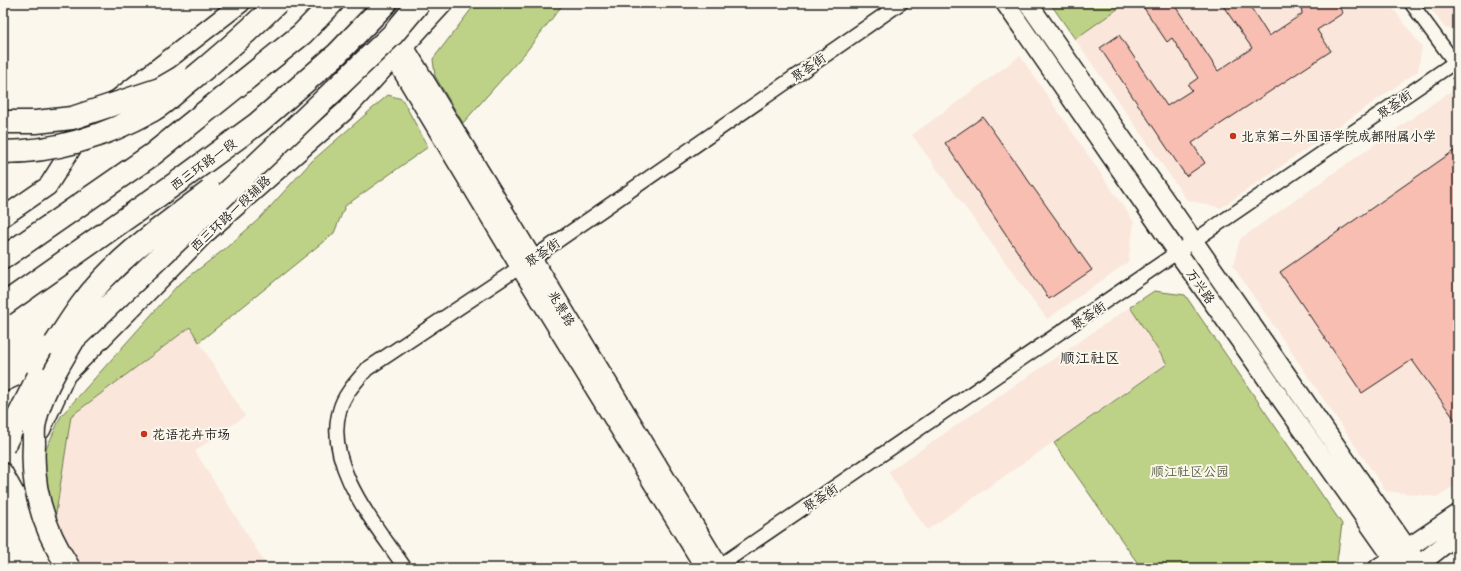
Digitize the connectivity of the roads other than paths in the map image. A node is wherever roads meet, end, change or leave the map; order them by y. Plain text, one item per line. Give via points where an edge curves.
1 (241, 3) edge
2 (277, 3) edge
3 (332, 3) edge
4 (386, 3) edge
5 (419, 3) edge
6 (444, 3) edge
7 (901, 3) edge
8 (1005, 3) edge
9 (1028, 3) edge
10 (1411, 3) edge
11 (224, 53) junction
12 (400, 53) junction
13 (1457, 63) edge
14 (89, 121) junction
15 (3, 122) edge
16 (3, 128) edge
17 (286, 135) junction
18 (3, 152) edge
19 (3, 216) edge
20 (1195, 242) junction
21 (1178, 253) junction
22 (3, 258) edge
23 (526, 263) junction
24 (3, 305) edge
25 (66, 375) junction
26 (3, 404) edge
27 (3, 447) edge
28 (3, 472) edge
29 (3, 496) edge
30 (1458, 514) edge
31 (3, 524) edge
32 (37, 534) junction
33 (1458, 534) edge
34 (1408, 549) junction
35 (3, 550) edge
36 (1390, 565) edge
37 (1418, 567) edge
38 (15, 568) edge
39 (32, 568) edge
40 (48, 568) edge
41 (60, 568) edge
42 (69, 568) edge
43 (405, 568) edge
44 (715, 568) edge

1 - 14 main road
2 - 11 highway, bridge via 245,36
3 - 22 highway via 302,34 153,154
4 - 24 highway, 西三环路一段, bridge via 337,54 258,123
5 - 17 highway, bridge via 393,34
6 - 12 main road, 西三环路一段辅路
7 - 23 street, 聚荟街
8 - 21 main road, 万兴路
9 - 20 main road
10 - 13 street
11 - 15 highway, bridge via 160,89 72,118
11 - 18 highway, bridge via 154,109 112,130 52,149
12 - 23 main road, 兆景路
12 - 25 main road, 西三环路一段辅路 via 346,111 205,234
13 - 20 street, 聚荟街
14 - 16 main road via 34,128
14 - 19 main road via 48,186
17 - 27 highway, bridge via 152,235 108,274 82,303 54,345
17 - 42 highway, bridge via 90,322 74,339 56,370 35,422 34,478 40,510 50,535
20 - 21 street, 聚荟街
20 - 34 main road
21 - 36 main road, 万兴路
21 - 44 street, 聚荟街
23 - 43 street, 聚荟街 via 367,369 352,386 340,409 337,439 342,466 354,490
23 - 44 main road, 兆景路
25 - 26 main road, 西三环路一段辅路
25 - 32 main road via 43,424 30,473 28,502
28 - 32 main road
29 - 40 highway
30 - 34 main road
31 - 39 main road
32 - 41 main road
33 - 37 main road
34 - 36 main road
34 - 37 main road
35 - 38 main road

